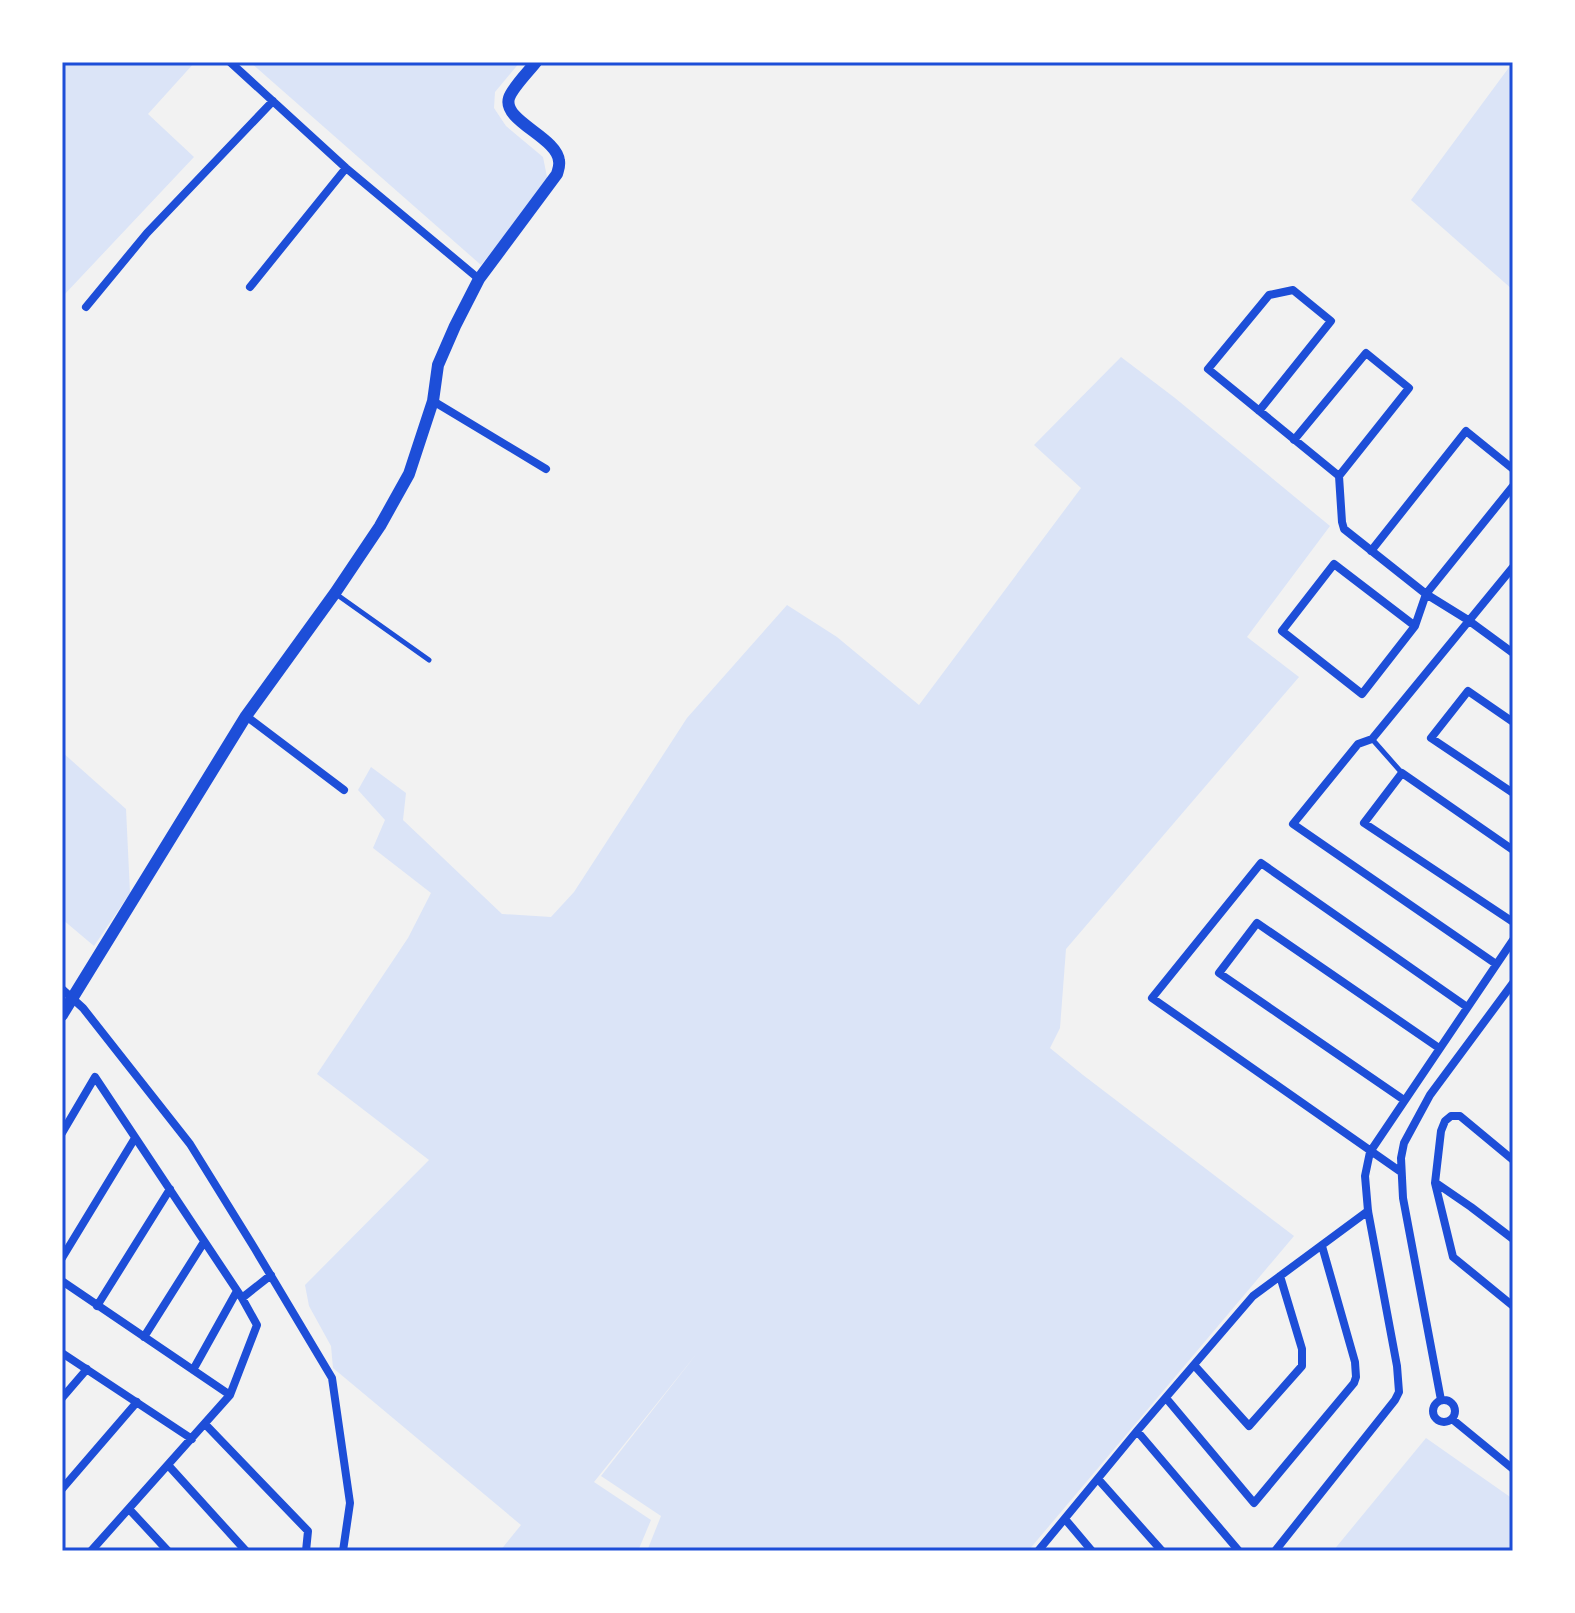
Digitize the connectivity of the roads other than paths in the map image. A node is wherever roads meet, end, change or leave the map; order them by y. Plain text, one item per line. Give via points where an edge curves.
1 (230, 62) edge
2 (536, 62) edge
3 (273, 101) junction
4 (346, 168) junction
5 (479, 279) junction
6 (250, 287) dead end
7 (86, 307) dead end
8 (433, 401) junction
9 (1259, 411) junction
10 (1294, 440) junction
11 (546, 469) dead end
12 (1513, 469) edge
13 (1339, 476) junction
14 (1513, 486) edge
15 (1371, 551) junction
16 (1513, 567) edge
17 (335, 593) junction
18 (1426, 594) junction
19 (1468, 620) junction
20 (1415, 626) junction
21 (1513, 653) edge
22 (429, 660) dead end
23 (246, 716) junction
24 (1513, 722) edge
25 (1372, 739) junction
26 (1402, 773) junction
27 (344, 790) dead end
28 (1513, 793) edge
29 (1513, 850) edge
30 (1513, 922) edge
31 (1513, 940) edge
32 (1496, 964) junction
33 (1513, 983) edge
34 (67, 993) edge
35 (1467, 1007) junction
36 (62, 1015) edge
37 (1439, 1048) junction
38 (1404, 1100) junction
39 (62, 1133) edge
40 (135, 1138) junction
41 (1370, 1152) junction
42 (1513, 1160) edge
43 (1401, 1172) junction
44 (1435, 1183) junction
45 (170, 1189) junction
46 (1368, 1211) junction
47 (1513, 1239) edge
48 (204, 1242) junction
49 (1322, 1246) junction
50 (62, 1258) edge
51 (271, 1275) junction
52 (1280, 1276) junction
53 (62, 1281) edge
54 (240, 1295) junction
55 (97, 1306) junction
56 (1513, 1306) edge
57 (144, 1337) junction
58 (62, 1353) edge
59 (1194, 1365) junction
60 (87, 1369) junction
61 (193, 1370) junction
62 (230, 1395) junction
63 (62, 1398) edge
64 (1166, 1398) junction
65 (1441, 1400) junction
66 (137, 1402) junction
67 (1452, 1419) junction
68 (205, 1424) junction
69 (1137, 1431) junction
70 (192, 1439) junction
71 (168, 1465) junction
72 (1513, 1469) edge
73 (1098, 1479) junction
74 (62, 1489) edge
75 (129, 1509) junction
76 (1065, 1519) junction
77 (91, 1551) edge
78 (168, 1551) edge
79 (246, 1551) edge
80 (306, 1551) edge
81 (343, 1551) edge
82 (1038, 1551) edge
83 (1092, 1551) edge
84 (1162, 1551) edge
85 (1239, 1551) edge
86 (1275, 1551) edge

1 - 3 street
2 - 5 street via 509,96 508,105 555,149 557,174
3 - 4 street
3 - 7 street via 147,233
4 - 5 street
4 - 6 street
5 - 8 street via 438,365
8 - 11 street
8 - 17 street via 409,474
9 - 9 street via 1208,369 1269,295 1293,290 1331,321
9 - 10 street
10 - 13 street
10 - 13 street via 1366,353 1377,361 1409,388
12 - 15 street via 1466,431
13 - 15 street via 1344,529
14 - 18 street
15 - 18 street
16 - 19 street
17 - 22 lane
17 - 23 street
18 - 19 street
18 - 20 street
19 - 21 street
19 - 25 street
20 - 20 street via 1362,694 1282,631 1334,564
23 - 27 street
23 - 34 street
24 - 28 street via 1468,691 1431,738
25 - 26 lane
25 - 32 street via 1358,744 1293,824
26 - 29 street
26 - 30 street via 1364,823
31 - 32 street
32 - 35 street
33 - 43 street via 1430,1095 1404,1143
34 - 36 street
34 - 51 street via 190,1144
35 - 37 street
35 - 41 street via 1261,863 1152,998
37 - 38 street
37 - 38 street via 1257,923 1219,973
38 - 41 street
39 - 40 street via 95,1077
40 - 45 street
40 - 50 street
41 - 43 street
41 - 46 street via 1365,1176
42 - 44 street via 1460,1116 1451,1116 1441,1131
43 - 65 street
44 - 47 street
44 - 56 street via 1453,1257
45 - 48 street
45 - 55 street
46 - 49 street
46 - 86 street via 1399,1392
48 - 54 street
48 - 57 street
49 - 52 street
49 - 64 street via 1356,1377 1254,1503
51 - 54 street
51 - 81 street via 332,1378 350,1503
52 - 59 street via 1253,1296
52 - 59 street via 1302,1349 1302,1366 1249,1426
53 - 55 street
54 - 61 street
54 - 62 street via 257,1325
55 - 57 street
57 - 61 street
58 - 60 street
59 - 64 street
60 - 63 street
60 - 66 street
61 - 62 street
62 - 68 street
64 - 69 street
65 - 67 street via 1455,1405
65 - 67 street via 1433,1407 1435,1418
66 - 70 street
66 - 74 street
67 - 72 street
68 - 70 street
68 - 80 street via 308,1531
69 - 73 street
69 - 85 street
70 - 71 street
71 - 75 street
71 - 79 street
73 - 76 street
73 - 84 street
75 - 77 street
75 - 78 street
76 - 82 street
76 - 83 street

